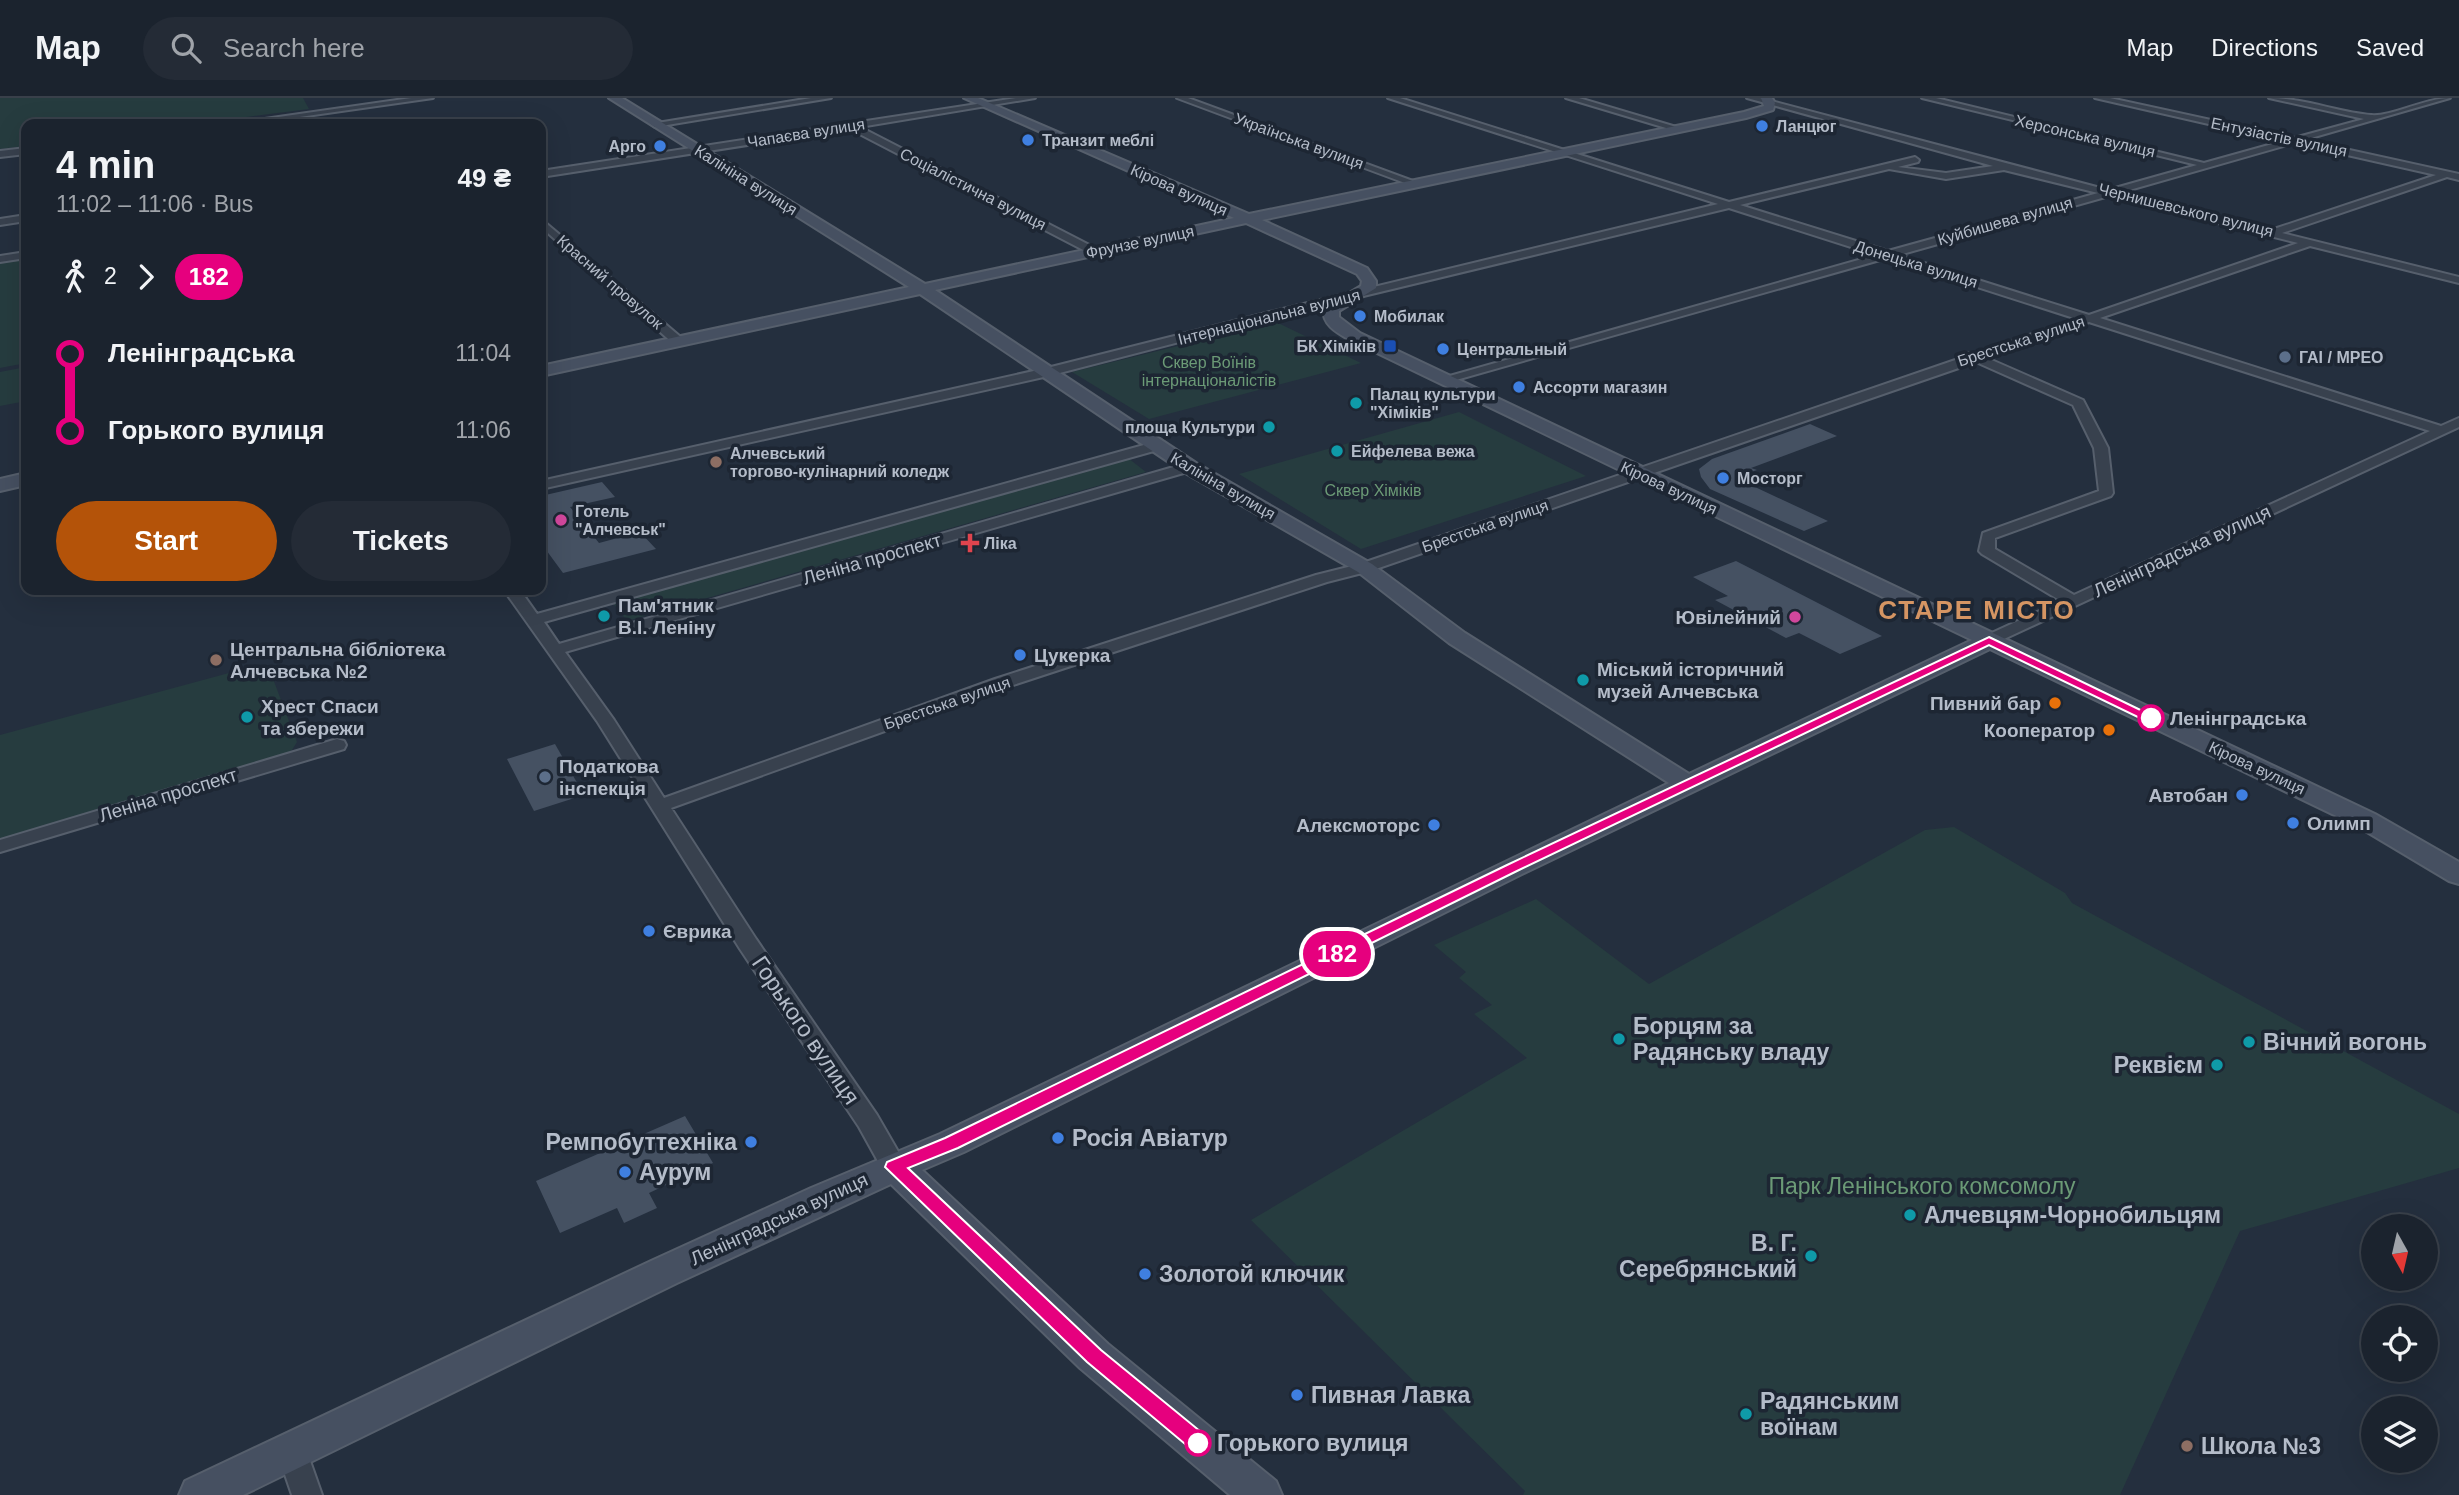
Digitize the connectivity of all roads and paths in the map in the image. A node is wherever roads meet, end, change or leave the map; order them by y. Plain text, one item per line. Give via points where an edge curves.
1 (429, 98) edge
2 (614, 98) edge
3 (827, 98) edge
4 (1031, 98) edge
5 (1181, 98) edge
6 (1392, 98) edge
7 (1570, 98) edge
8 (1751, 98) edge
9 (1926, 98) edge
10 (2099, 98) edge
11 (2273, 98) edge
12 (2445, 98) edge
13 (1768, 101) edge
14 (977, 102) edge
15 (2372, 118) junction
16 (271, 119) edge
17 (655, 124) junction
18 (850, 126) junction
19 (1679, 129) junction
20 (2295, 140) junction
21 (697, 150) junction
22 (21, 152) edge
23 (1567, 153) junction
24 (0, 154) edge
25 (1914, 160) dead end
26 (2204, 164) junction
27 (1886, 167) junction
28 (2005, 167) junction
29 (546, 173) edge
30 (2446, 174) junction
31 (2459, 177) edge
32 (1416, 184) junction
33 (2110, 191) junction
34 (1729, 204) junction
35 (21, 219) edge
36 (1246, 219) junction
37 (0, 222) edge
38 (546, 226) edge
39 (2273, 232) junction
40 (2311, 242) junction
41 (1095, 252) junction
42 (1886, 255) junction
43 (21, 256) edge
44 (0, 259) edge
45 (2459, 280) edge
46 (923, 289) junction
47 (1356, 296) junction
48 (2088, 318) junction
49 (679, 341) junction
50 (1973, 356) junction
51 (546, 370) edge
52 (1048, 372) junction
53 (1445, 379) junction
54 (2459, 422) edge
55 (2441, 430) junction
56 (1156, 446) junction
57 (1189, 467) junction
58 (1639, 474) junction
59 (21, 480) edge
60 (546, 484) edge
61 (0, 485) edge
62 (1364, 568) junction
63 (516, 595) edge
64 (2072, 601) junction
65 (534, 620) junction
66 (1989, 641) junction
67 (555, 650) junction
68 (337, 745) dead end
69 (1689, 785) junction
70 (659, 806) junction
71 (0, 846) edge
72 (2459, 875) edge
73 (894, 1167) junction
74 (292, 1451) junction
75 (200, 1495) edge
76 (307, 1495) edge
77 (1262, 1495) edge

1 - 16 street
2 - 17 street, Калініна вулиця
3 - 17 street
4 - 14 street, Чапаєва вулиця
5 - 32 street, Українська вулиця
6 - 23 street, Донецька вулиця
7 - 19 street
8 - 13 street, Чернишевського вулиця
9 - 26 street, Херсонська вулиця
10 - 20 street, Ентузіастів вулиця
11 - 15 street
12 - 15 street, Куйбишева вулиця
13 - 19 street, Фрунзе вулиця via 1769,108 1762,111
13 - 28 street, Чернишевського вулиця
14 - 18 street, Чапаєва вулиця
14 - 36 street, Кірова вулиця
15 - 20 street, Куйбишева вулиця
17 - 21 street, Калініна вулиця
18 - 21 street, Чапаєва вулиця
18 - 41 street, Соціалістична вулиця
19 - 23 street, Фрунзе вулиця
20 - 26 street, Куйбишева вулиця
20 - 30 street, Ентузіастів вулиця
21 - 29 street, Чапаєва вулиця
21 - 46 street, Калініна вулиця
22 - 24 street
23 - 32 street, Фрунзе вулиця
23 - 34 street, Донецька вулиця
25 - 27 street, Інтернаціональна вулиця
26 - 33 street, Куйбишева вулиця
27 - 28 street via 1946,176
27 - 34 street, Інтернаціональна вулиця
28 - 33 street, Чернишевського вулиця
30 - 31 street, Ентузіастів вулиця
30 - 39 street
32 - 36 street, Фрунзе вулиця
33 - 39 street, Чернишевського вулиця
33 - 42 street, Куйбишева вулиця
34 - 42 street, Донецька вулиця
34 - 47 street, Інтернаціональна вулиця
35 - 37 street
36 - 41 street, Фрунзе вулиця
36 - 47 street, Кірова вулиця via 1362,271 1370,281
38 - 49 street, Красний провулок
39 - 40 street, Чернишевського вулиця
40 - 45 street, Чернишевського вулиця
40 - 48 street, Брестська вулиця
41 - 46 street, Фрунзе вулиця
42 - 48 street, Донецька вулиця
42 - 53 street, Куйбишева вулиця
43 - 44 street
46 - 49 street, Фрунзе вулиця
46 - 52 street, Калініна вулиця
47 - 52 street, Інтернаціональна вулиця
47 - 53 street, Кірова вулиця via 1331,309 1339,327
48 - 50 street, Брестська вулиця
48 - 55 street, Донецька вулиця
49 - 51 street, Фрунзе вулиця
50 - 58 street, Брестська вулиця
50 - 64 street via 2078,403 2101,448 2106,493 1988,536 1987,551
52 - 56 street, Калініна вулиця
52 - 60 street, Інтернаціональна вулиця
53 - 58 street, Кірова вулиця
54 - 55 street, Ленінградська вулиця
55 - 64 street, Ленінградська вулиця
56 - 57 street, Калініна вулиця
56 - 65 street, Леніна проспект
57 - 62 street, Калініна вулиця
57 - 67 street, Леніна проспект
58 - 62 street, Брестська вулиця
58 - 66 street, Кірова вулиця
59 - 61 street
62 - 69 street, Калініна вулиця via 1457,638
62 - 70 street, Брестська вулиця via 1001,683
63 - 65 street, Горького вулиця
64 - 66 street, Ленінградська вулиця
65 - 67 street, Горького вулиця
66 - 69 street, Ленінградська вулиця
66 - 72 street, Кірова вулиця via 2366,820
67 - 70 street, Горького вулиця
68 - 71 street, Леніна проспект
69 - 73 street, Ленінградська вулиця
70 - 73 street, Горького вулиця
73 - 74 street, Ленінградська вулиця via 563,1319
73 - 77 street, Горького вулиця via 1094,1356
74 - 75 street, Ленінградська вулиця
74 - 76 street

